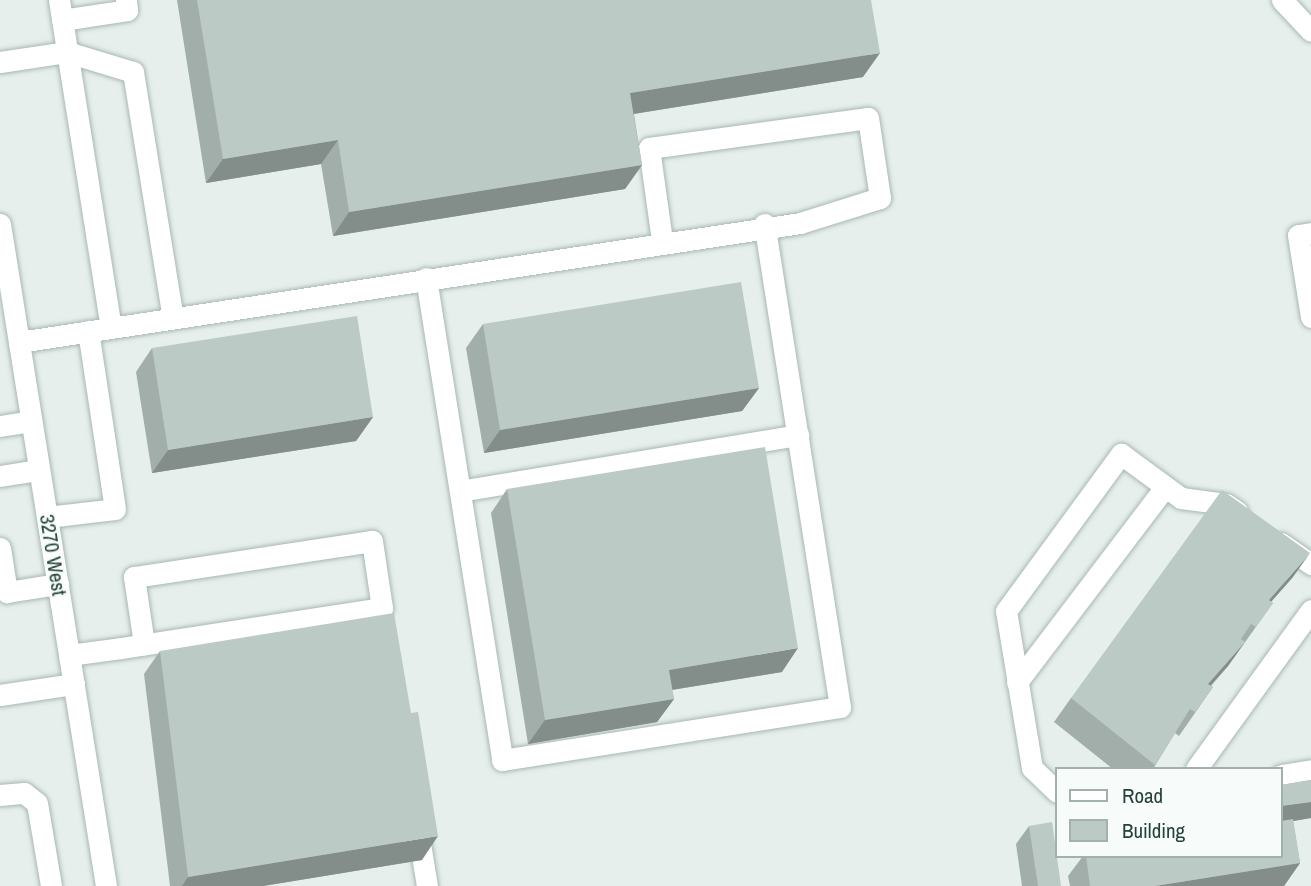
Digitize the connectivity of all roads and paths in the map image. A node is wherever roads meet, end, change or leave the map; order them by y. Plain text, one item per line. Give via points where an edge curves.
1 (125, 0) edge
2 (1282, 0) edge
3 (61, 10) edge
4 (1311, 31) edge
5 (67, 52) junction
6 (0, 62) edge
7 (0, 224) edge
8 (764, 224) junction
9 (1311, 233) edge
10 (662, 240) junction
11 (426, 278) junction
12 (1311, 317) edge
13 (173, 318) junction
14 (111, 328) junction
15 (88, 331) junction
16 (19, 342) junction
17 (32, 421) junction
18 (0, 426) edge
19 (798, 435) junction
20 (39, 470) junction
21 (0, 476) edge
22 (1165, 487) junction
23 (460, 491) junction
24 (47, 517) junction
25 (0, 548) edge
26 (1311, 564) edge
27 (58, 584) junction
28 (4, 593) edge
29 (382, 608) junction
30 (1311, 610) edge
31 (387, 634) edge
32 (144, 644) junction
33 (69, 655) junction
34 (1017, 682) junction
35 (74, 684) junction
36 (0, 695) edge
37 (1197, 767) edge
38 (1311, 770) edge
39 (1283, 775) edge
40 (1056, 791) edge
41 (0, 795) edge
42 (414, 806) edge
43 (51, 886) edge
44 (106, 886) edge
45 (427, 886) edge

1 - 3 street via 127,10
2 - 4 street
3 - 5 street
5 - 6 street
5 - 13 street via 133,72
5 - 14 street
7 - 16 street, 3270 West
8 - 10 street
8 - 10 street via 800,223 880,198 868,118 649,148
8 - 19 street
9 - 12 street via 1298,235
10 - 11 street
11 - 13 street
11 - 23 street
13 - 14 street
14 - 15 street
15 - 16 street
15 - 24 street via 115,509
16 - 17 street, 3270 West
17 - 18 street
17 - 20 street, 3270 West
19 - 23 street
19 - 23 street via 840,707 502,760
20 - 21 street
20 - 24 street, 3270 West
22 - 26 street via 1181,498 1226,504
22 - 34 street
22 - 34 street via 1121,454 1006,611
24 - 27 street, 3270 West
25 - 28 street
27 - 28 street
27 - 33 street, 3270 West
29 - 31 street
29 - 32 street
29 - 32 street via 372,541 134,577
30 - 37 street
32 - 33 street
33 - 35 street, 3270 West
34 - 40 street via 1032,768
35 - 36 street
35 - 44 street, 3270 West
38 - 39 street
41 - 43 street via 24,793 37,803
42 - 45 street

